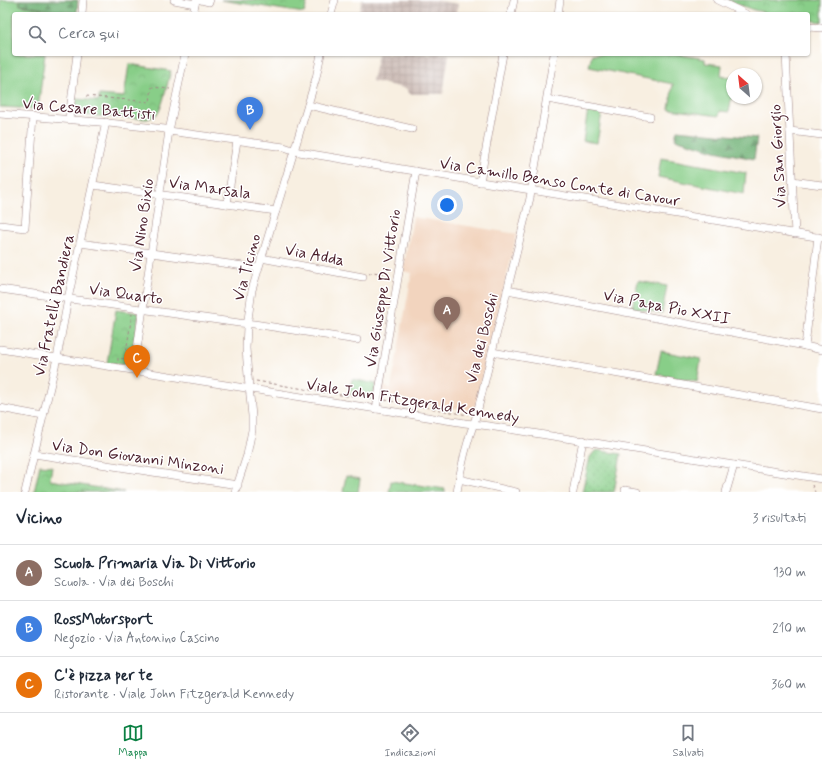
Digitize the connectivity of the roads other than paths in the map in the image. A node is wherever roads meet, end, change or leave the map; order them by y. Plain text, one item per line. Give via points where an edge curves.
1 (84, 0) edge
2 (174, 0) edge
3 (210, 0) edge
4 (335, 0) edge
5 (514, 0) edge
6 (560, 0) edge
7 (717, 0) edge
8 (197, 1) edge
9 (82, 12) edge
10 (194, 12) edge
11 (332, 12) edge
12 (511, 12) edge
13 (558, 12) edge
14 (742, 12) edge
15 (810, 26) edge
16 (822, 28) edge
17 (77, 56) edge
18 (185, 56) edge
19 (321, 56) edge
20 (503, 56) edge
21 (554, 56) edge
22 (786, 56) edge
23 (547, 99) junction
24 (308, 105) junction
25 (0, 114) edge
26 (33, 116) junction
27 (650, 117) dead end
28 (69, 119) junction
29 (106, 122) junction
30 (412, 130) dead end
31 (169, 131) junction
32 (790, 131) junction
33 (822, 135) edge
34 (237, 141) junction
35 (294, 151) junction
36 (416, 171) junction
37 (792, 181) junction
38 (480, 182) junction
39 (93, 185) junction
40 (822, 185) edge
41 (530, 190) junction
42 (160, 194) junction
43 (227, 204) junction
44 (276, 211) junction
45 (0, 225) edge
46 (795, 234) junction
47 (820, 238) edge
48 (80, 243) junction
49 (151, 253) junction
50 (261, 258) junction
51 (258, 268) junction
52 (363, 277) road end
53 (0, 289) edge
54 (507, 290) junction
55 (68, 298) junction
56 (143, 309) junction
57 (247, 324) junction
58 (357, 340) dead end
59 (805, 346) junction
60 (0, 349) edge
61 (822, 350) edge
62 (492, 352) junction
63 (57, 358) junction
64 (134, 370) junction
65 (249, 389) junction
66 (0, 408) edge
67 (376, 409) junction
68 (822, 410) edge
69 (43, 416) junction
70 (474, 424) junction
71 (583, 440) junction
72 (34, 454) junction
73 (734, 465) junction
74 (459, 479) junction
75 (822, 479) edge
76 (236, 490) edge
77 (25, 492) edge
78 (457, 492) edge
79 (516, 492) edge
80 (573, 492) edge
81 (625, 492) edge
82 (637, 492) edge
83 (726, 492) edge

1 - 9 street
2 - 8 street
3 - 8 street
4 - 11 street
5 - 12 street
6 - 13 street
7 - 14 street
8 - 10 street
15 - 16 street
17 - 28 street
18 - 31 street, Via Cesare Battisti
19 - 24 street, Via Ticino
20 - 38 street
21 - 23 street, Via dei Boschi
22 - 32 street, Via San Giorgio
23 - 27 street
23 - 41 street, Via dei Boschi
24 - 30 street
24 - 35 street, Via Ticino
25 - 26 street, Via Cesare Battisti
26 - 28 street, Via Cesare Battisti
26 - 45 street via 25,228
28 - 29 street, Via Cesare Battisti
29 - 31 street, Via Cesare Battisti
29 - 39 street, Via Fratelli Bandiera
31 - 34 street, Via Camillo Benso Conte di Cavour
31 - 42 street, Via Nino Bixio
32 - 33 street
32 - 37 street, Via San Giorgio
34 - 35 street, Via Camillo Benso Conte di Cavour via 284,147
34 - 43 street
35 - 36 street, Via Camillo Benso Conte di Cavour
35 - 44 street, Via Ticino
36 - 38 street, Via Camillo Benso Conte di Cavour
36 - 67 street, Via Giuseppe Di Vittorio
37 - 40 street
37 - 46 street, Via San Giorgio
38 - 41 street, Via Camillo Benso Conte di Cavour
39 - 42 street, Via Marsala
39 - 48 street, Via Fratelli Bandiera
41 - 46 street, Via Camillo Benso Conte di Cavour
41 - 54 street, Via dei Boschi
42 - 43 street, Via Marsala
42 - 49 street, Via Nino Bixio
43 - 44 street, Via Marsala
44 - 50 street, Via Ticino
46 - 47 street, Via Camillo Benso Conte di Cavour
47 - 59 street
48 - 49 street
48 - 55 street, Via Fratelli Bandiera
49 - 51 street
49 - 56 street, Via Nino Bixio
50 - 51 street, Via Ticino
50 - 52 street, Via Adda
51 - 57 street, Via Ticino
53 - 55 street, Via Quarto
54 - 59 street, Via Papa Pio XXII
54 - 62 street, Via dei Boschi
55 - 56 street, Via Quarto
55 - 63 street, Via Fratelli Bandiera
56 - 57 street, Via Quarto
56 - 64 street, Via Nino Bixio
57 - 58 street, Via Quarto
57 - 65 street, Via Ticino
59 - 61 street, Via Papa Pio XXII
60 - 63 street, Viale John Fitzgerald Kennedy
62 - 68 street
62 - 70 street, Via dei Boschi
63 - 64 street, Viale John Fitzgerald Kennedy
63 - 69 street, Via Fratelli Bandiera
64 - 65 street, Viale John Fitzgerald Kennedy
65 - 67 street, Viale John Fitzgerald Kennedy
65 - 76 street, Via Ticino via 252,435
66 - 69 street
67 - 70 street, Viale John Fitzgerald Kennedy
69 - 72 street, Via Fratelli Bandiera
70 - 71 street, Viale John Fitzgerald Kennedy
70 - 74 street, Via dei Boschi
71 - 73 street, Viale John Fitzgerald Kennedy
71 - 80 street
72 - 76 street, Via Don Giovanni Minzoni
72 - 77 street, Via Fratelli Bandiera
73 - 75 street, Viale John Fitzgerald Kennedy
73 - 83 street
74 - 78 street, Via dei Boschi
74 - 79 street
81 - 82 street

